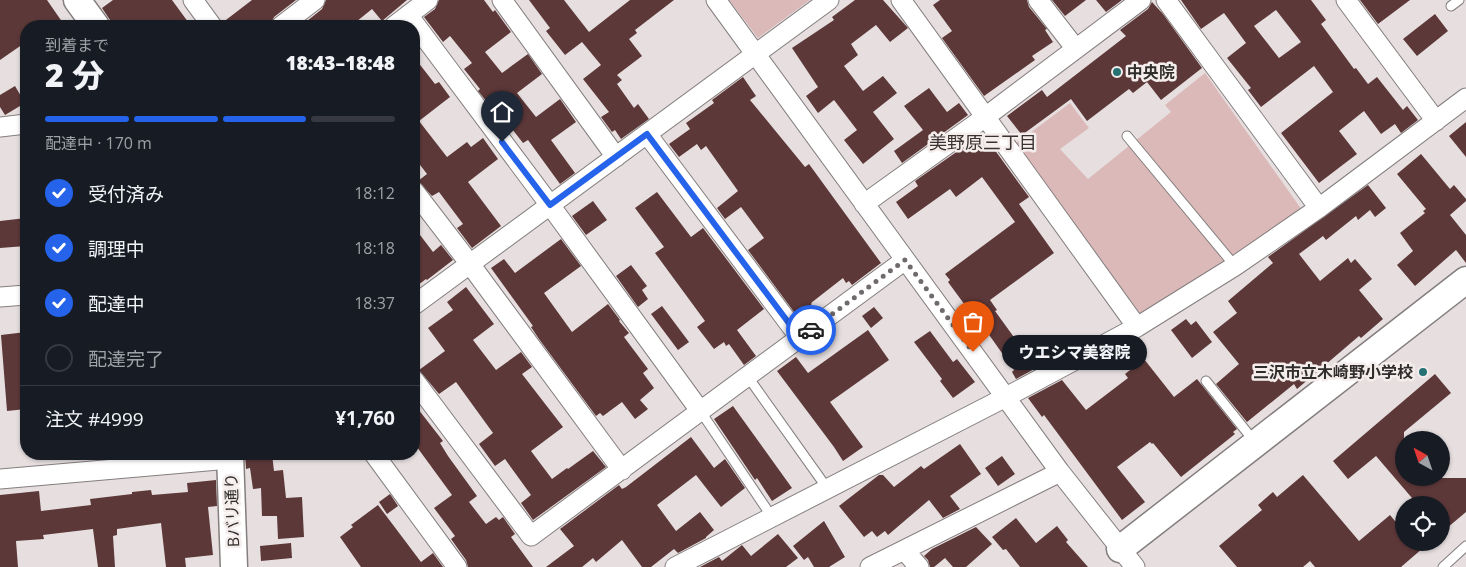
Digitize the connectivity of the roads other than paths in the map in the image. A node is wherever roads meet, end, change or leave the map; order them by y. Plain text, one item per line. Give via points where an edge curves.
1 (77, 0) edge
2 (315, 0) edge
3 (428, 0) edge
4 (502, 0) edge
5 (716, 0) edge
6 (829, 0) edge
7 (900, 0) edge
8 (1038, 0) edge
9 (1141, 0) edge
10 (1166, 0) edge
11 (1346, 0) edge
12 (1459, 0) edge
13 (200, 2) edge
14 (1451, 6) dead end
15 (92, 20) edge
16 (209, 20) edge
17 (289, 20) edge
18 (402, 20) edge
19 (420, 44) edge
20 (1076, 49) junction
21 (756, 54) junction
22 (1466, 98) edge
23 (984, 118) junction
24 (1436, 121) junction
25 (20, 125) edge
26 (0, 127) edge
27 (647, 134) junction
28 (1128, 136) dead end
29 (616, 157) junction
30 (420, 199) edge
31 (864, 204) junction
32 (550, 205) junction
33 (1319, 208) junction
34 (905, 260) junction
35 (470, 264) junction
36 (1234, 266) junction
37 (1466, 280) edge
38 (20, 295) edge
39 (0, 297) edge
40 (420, 301) edge
41 (1137, 327) junction
42 (800, 338) junction
43 (748, 377) junction
44 (1206, 381) dead end
45 (420, 388) edge
46 (1006, 397) junction
47 (700, 412) junction
48 (1256, 444) junction
49 (190, 460) edge
50 (230, 460) edge
51 (378, 460) edge
52 (622, 470) junction
53 (1060, 472) junction
54 (0, 479) edge
55 (827, 488) junction
56 (772, 517) junction
57 (1466, 546) edge
58 (904, 550) junction
59 (1127, 558) edge
60 (234, 567) edge
61 (457, 567) edge
62 (675, 567) edge
63 (870, 567) edge
64 (919, 567) edge
65 (1443, 567) edge

1 - 15 street
2 - 17 street
3 - 18 street
4 - 29 street
5 - 21 street
6 - 21 street
7 - 23 street
8 - 20 street
9 - 20 street
10 - 33 street
11 - 24 street
12 - 14 lane
13 - 16 street
19 - 32 street
20 - 23 street
21 - 27 street
21 - 31 street
22 - 24 street
23 - 31 street
23 - 41 street
24 - 33 street
25 - 26 street
27 - 29 street
27 - 42 street
28 - 36 lane
29 - 32 street
30 - 35 street
31 - 34 street
32 - 35 street
32 - 47 street
33 - 36 street
34 - 42 street
34 - 46 street
35 - 40 street
35 - 52 street
36 - 41 street
37 - 48 street
38 - 39 street
41 - 46 street
42 - 43 street
43 - 47 street
43 - 55 lane
44 - 48 lane
45 - 52 street via 531,536
46 - 53 street
46 - 55 street
47 - 52 street
47 - 56 lane
48 - 59 street
49 - 54 street
50 - 60 street, Bバリ通り
51 - 61 street
53 - 58 street
53 - 59 street
55 - 56 street
56 - 62 street
57 - 65 lane
58 - 63 street
58 - 64 street

